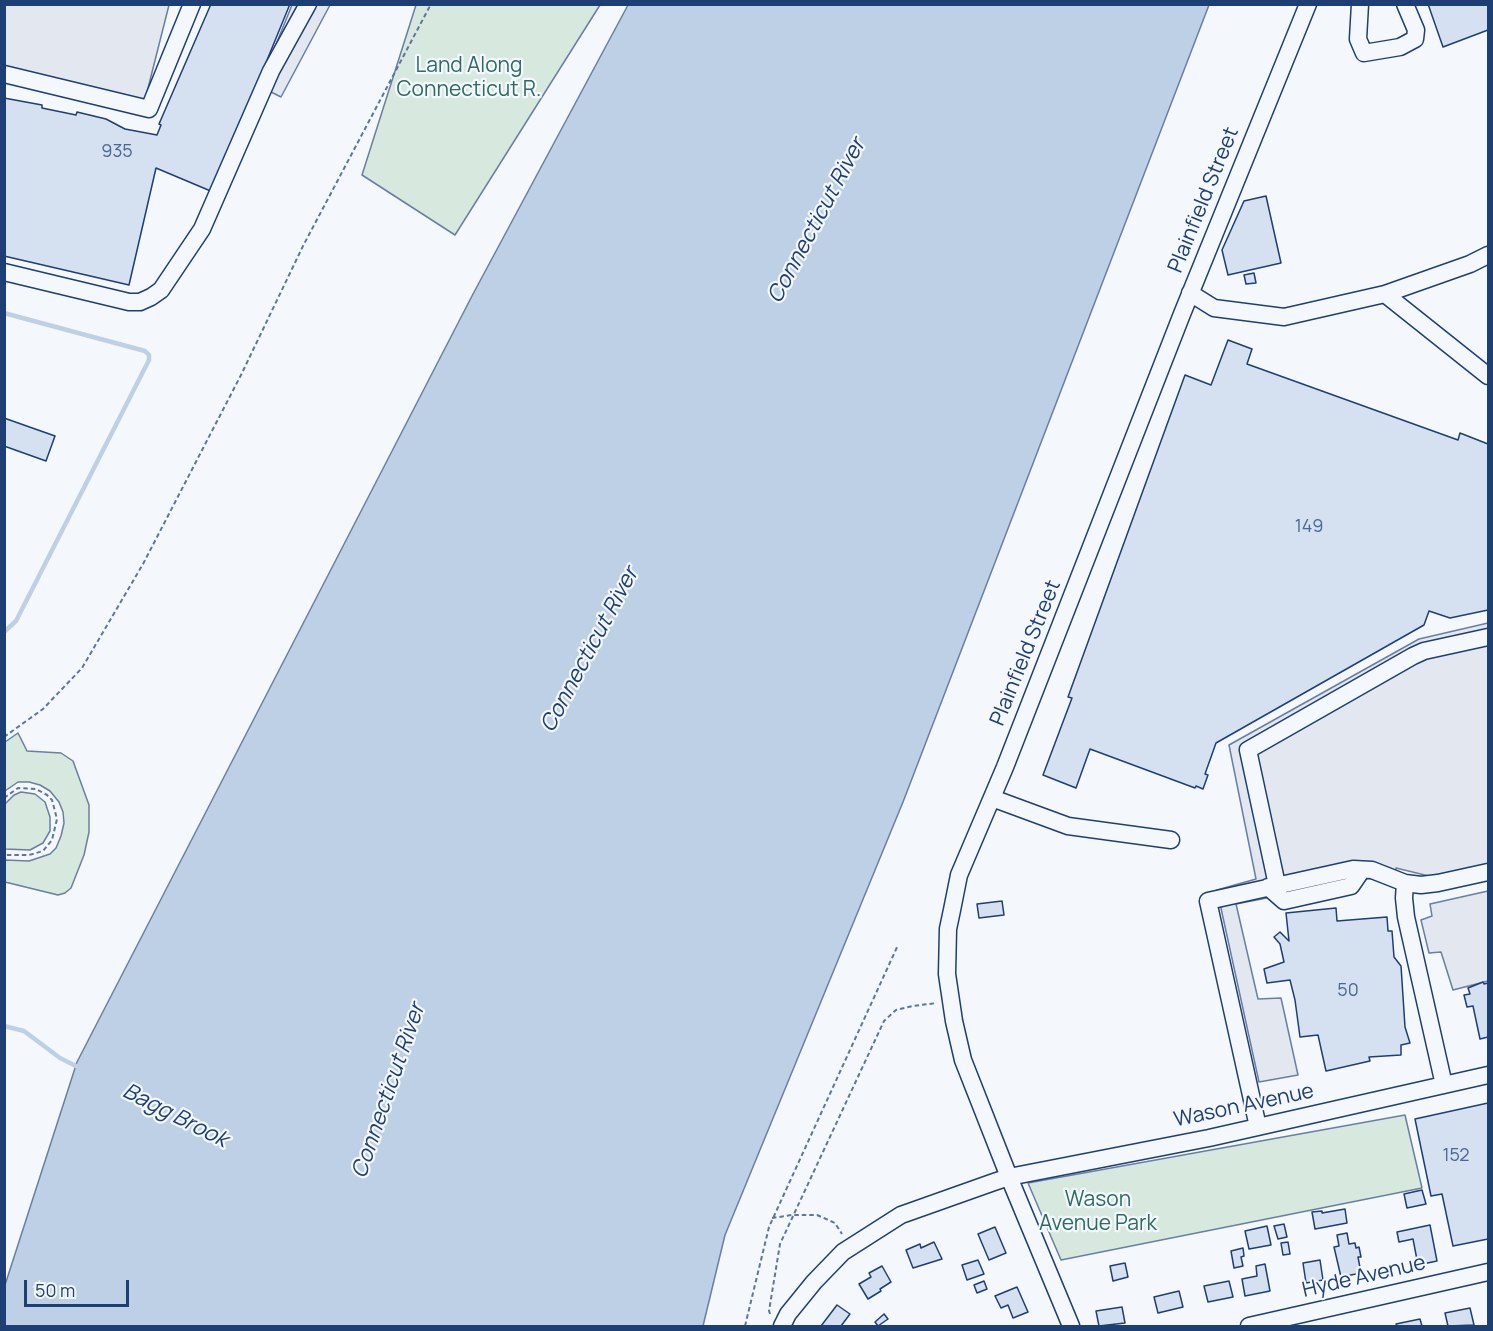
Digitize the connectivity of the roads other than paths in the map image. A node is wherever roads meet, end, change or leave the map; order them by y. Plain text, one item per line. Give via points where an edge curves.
1 (192, 4) edge
2 (308, 4) edge
3 (1308, 4) edge
4 (1360, 4) edge
5 (1405, 4) edge
6 (4, 74) edge
7 (1488, 255) edge
8 (4, 272) edge
9 (1190, 293) junction
10 (1385, 294) junction
11 (1488, 376) edge
12 (1488, 638) edge
13 (992, 798) junction
14 (1171, 840) dead end
15 (1488, 872) edge
16 (1405, 883) junction
17 (1273, 886) junction
18 (1488, 1075) edge
19 (1444, 1085) junction
20 (1258, 1127) junction
21 (1009, 1177) junction
22 (1488, 1272) edge
23 (778, 1323) edge
24 (1071, 1326) edge
25 (1249, 1326) edge

1 - 6 street via 149,109
2 - 8 street via 272,70 202,229 161,290 140,302 129,302
3 - 9 street, Plainfield Street
4 - 5 street via 1358,39 1364,53 1400,47 1415,39 1416,30
7 - 10 street
9 - 10 street via 1214,308 1284,317
9 - 13 street, Plainfield Street
10 - 11 street
12 - 17 street via 1413,656 1248,750
13 - 14 street via 1068,826
13 - 21 street, Plainfield Street via 959,875 948,929 947,974 963,1060
15 - 16 street via 1438,884
16 - 17 street via 1362,870 1337,871
16 - 19 street via 1406,917
17 - 20 street via 1208,901
18 - 19 street, Wason Avenue
19 - 20 street, Wason Avenue
20 - 21 street, Wason Avenue
21 - 23 street, Wason Avenue via 901,1215 850,1247
21 - 24 street, Plainfield Street
22 - 25 street, Hyde Avenue

